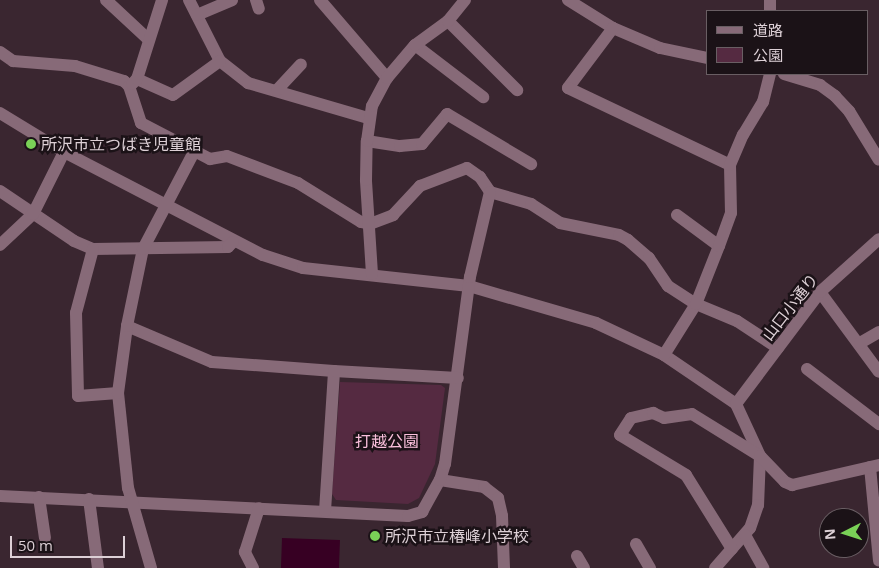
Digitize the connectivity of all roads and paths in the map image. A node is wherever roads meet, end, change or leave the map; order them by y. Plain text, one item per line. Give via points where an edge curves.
1 (106, 0) edge
2 (162, 0) edge
3 (189, 0) edge
4 (232, 0) edge
5 (320, 0) edge
6 (465, 0) edge
7 (568, 0) edge
8 (197, 15) junction
9 (448, 21) junction
10 (613, 28) junction
11 (148, 39) junction
12 (415, 46) junction
13 (0, 52) edge
14 (706, 58) edge
15 (220, 62) junction
16 (301, 64) dead end
17 (770, 75) edge
18 (787, 75) edge
19 (387, 78) junction
20 (133, 83) junction
21 (277, 90) junction
22 (517, 90) dead end
23 (483, 97) dead end
24 (0, 113) edge
25 (368, 118) junction
26 (366, 141) junction
27 (64, 152) junction
28 (194, 152) junction
29 (879, 160) edge
30 (531, 164) dead end
31 (730, 166) junction
32 (0, 191) edge
33 (490, 192) junction
34 (167, 204) junction
35 (33, 214) junction
36 (677, 215) dead end
37 (370, 224) junction
38 (879, 239) edge
39 (233, 242) junction
40 (0, 245) edge
41 (719, 246) junction
42 (93, 249) junction
43 (144, 249) junction
44 (372, 274) junction
45 (470, 286) junction
46 (820, 292) junction
47 (696, 304) junction
48 (126, 326) junction
49 (879, 332) edge
50 (860, 343) junction
51 (778, 348) junction
52 (664, 356) junction
53 (807, 369) dead end
54 (334, 371) junction
55 (879, 372) edge
56 (458, 378) junction
57 (118, 393) junction
58 (736, 404) junction
59 (879, 424) edge
60 (760, 456) junction
61 (874, 466) edge
62 (440, 480) junction
63 (0, 496) edge
64 (39, 497) junction
65 (89, 499) junction
66 (130, 500) junction
67 (260, 508) junction
68 (325, 511) junction
69 (745, 535) junction
70 (45, 538) dead end
71 (636, 544) dead end
72 (732, 549) junction
73 (578, 556) dead end
74 (879, 561) edge
75 (98, 568) edge
76 (151, 568) edge
77 (253, 568) edge
78 (504, 568) edge
79 (584, 568) edge
80 (650, 568) edge
81 (715, 568) edge
82 (763, 568) edge

1 - 11 street
2 - 11 street
3 - 8 street
4 - 8 street
5 - 19 street
6 - 9 street
7 - 10 street
8 - 15 street
9 - 12 street
9 - 22 street
10 - 14 street via 660,48
10 - 31 street via 568,88
11 - 20 street
12 - 19 street
12 - 23 street
13 - 20 street via 12,60 75,66
15 - 20 street via 173,95
15 - 21 street via 248,83
16 - 21 street
17 - 31 street via 763,102 743,134
18 - 29 street via 820,85 835,96 849,111
19 - 25 street
20 - 28 street via 141,123
21 - 25 street
24 - 27 street
25 - 26 street
26 - 30 street via 400,146 422,144 447,114
26 - 37 street
27 - 34 street
27 - 35 street
28 - 34 street
28 - 37 street via 210,159 227,156 298,183 361,222
31 - 41 street via 731,213
32 - 35 street
33 - 37 street via 480,177 467,168 420,186 393,215
33 - 45 street
33 - 47 street via 530,204 560,224 619,235 649,258 668,286
34 - 39 street
34 - 43 street
35 - 40 street
35 - 42 street via 74,241
36 - 41 street
37 - 44 street
38 - 46 street, 山口小通り
39 - 43 street via 228,248 172,246
39 - 44 street via 303,268
41 - 47 street
42 - 43 street
42 - 57 street via 76,312 78,396
43 - 48 street
44 - 45 street
45 - 52 street via 596,323
45 - 56 street
46 - 50 street
46 - 51 street, 山口小通り
47 - 51 street via 737,321
47 - 52 street
48 - 54 street via 212,362
48 - 57 street
49 - 50 street
50 - 55 street
51 - 58 street, 山口小通り
52 - 58 street
53 - 59 street
54 - 56 street
54 - 68 street
56 - 62 street
57 - 66 street
58 - 60 street
60 - 61 street via 792,485
60 - 69 street via 758,506
60 - 72 street via 692,414 664,418 653,413 632,418 620,435 686,475
61 - 74 street
62 - 68 street via 422,512 408,516
62 - 78 street via 484,486 498,498
63 - 64 street
64 - 65 street
64 - 70 street
65 - 66 street
65 - 75 street
66 - 67 street
66 - 76 street
67 - 68 street
67 - 77 street via 244,552
69 - 72 street
69 - 82 street
71 - 80 street
72 - 81 street
73 - 79 street

